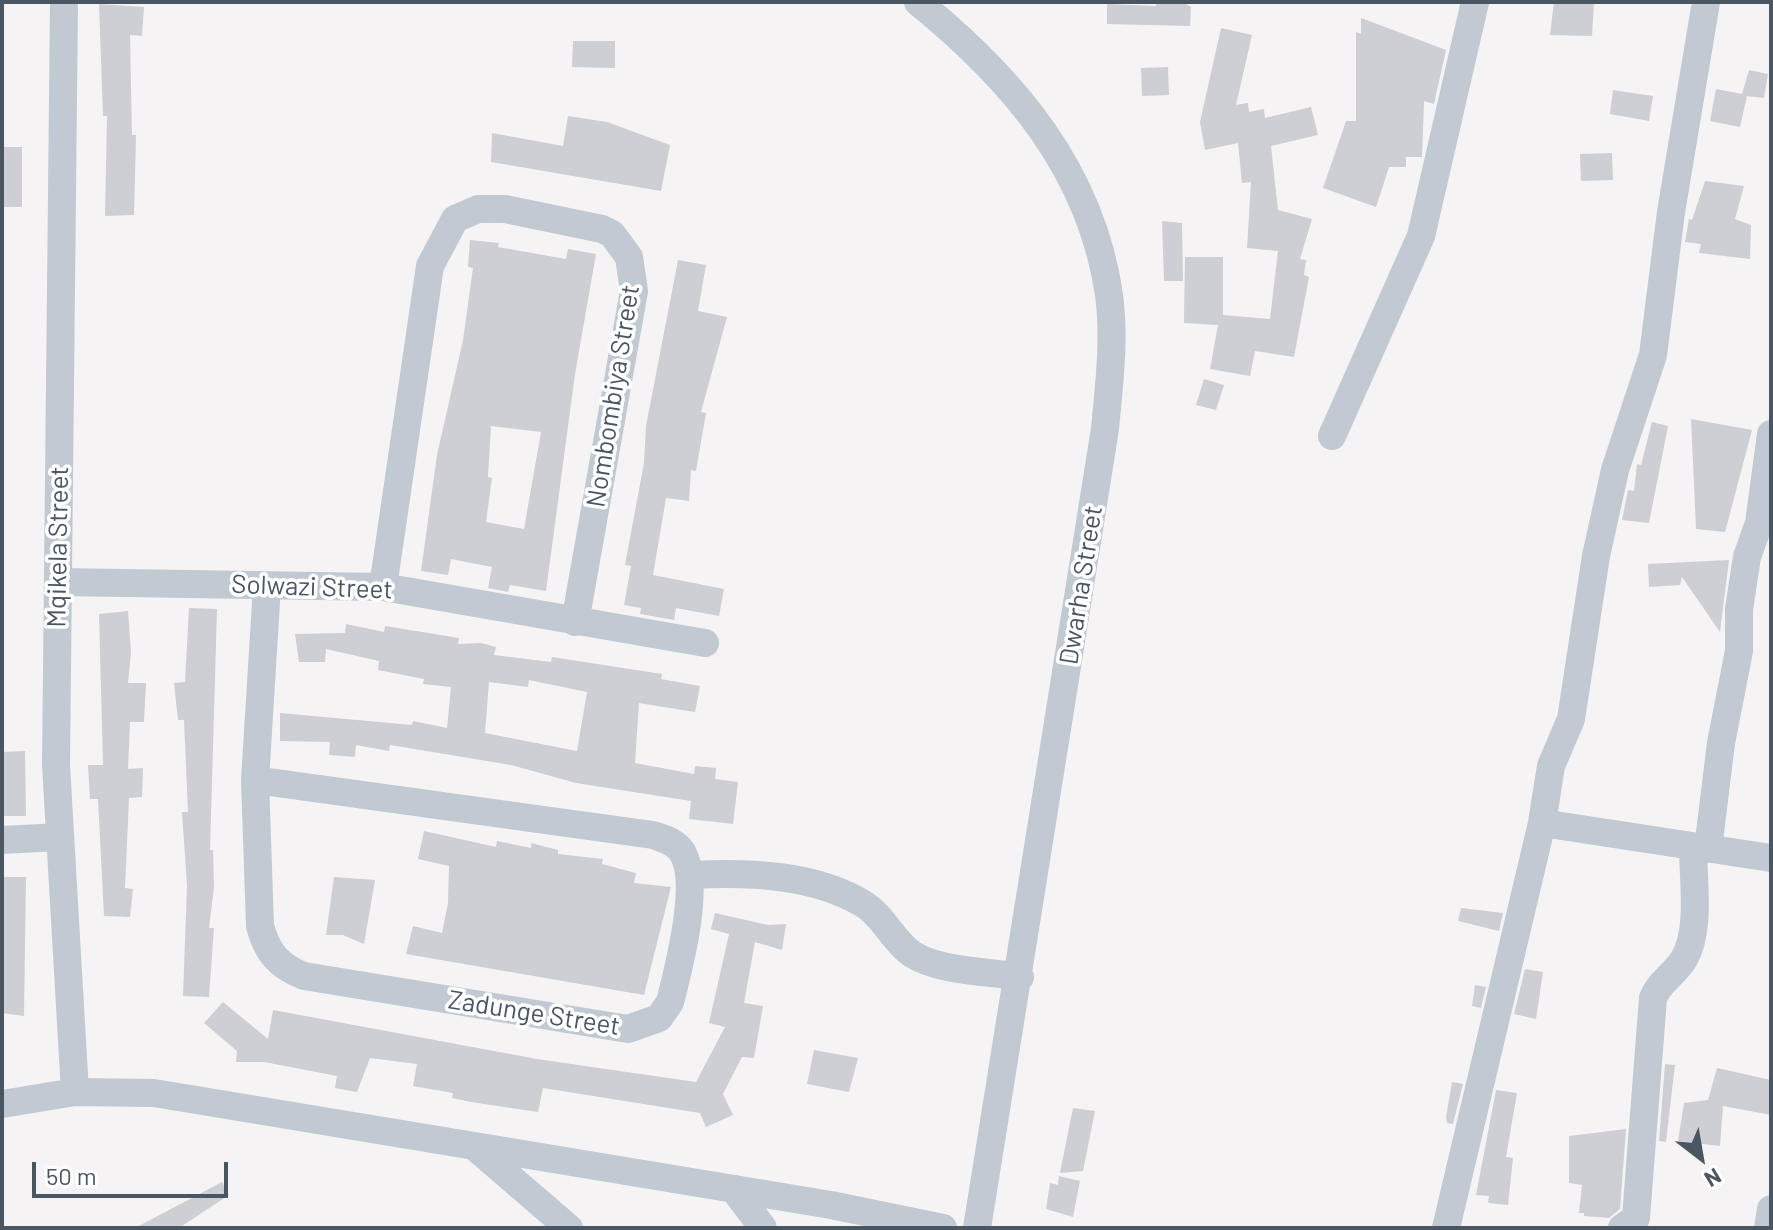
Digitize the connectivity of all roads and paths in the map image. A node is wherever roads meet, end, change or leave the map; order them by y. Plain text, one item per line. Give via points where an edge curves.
1 (64, 2) edge
2 (918, 2) edge
3 (1475, 2) edge
4 (1706, 2) edge
5 (1771, 434) edge
6 (1332, 436) dead end
7 (58, 582) junction
8 (267, 586) junction
9 (383, 587) junction
10 (575, 622) junction
11 (705, 643) dead end
12 (255, 780) junction
13 (1542, 823) junction
14 (60, 837) junction
15 (2, 840) edge
16 (1701, 848) junction
17 (1771, 858) edge
18 (691, 875) junction
19 (1020, 977) junction
20 (75, 1092) junction
21 (2, 1104) edge
22 (472, 1145) junction
23 (736, 1192) junction
24 (1771, 1209) edge
25 (829, 1217) edge
26 (569, 1228) edge
27 (763, 1228) edge
28 (943, 1228) edge
29 (977, 1228) edge
30 (1446, 1228) edge
31 (1622, 1228) edge
32 (1768, 1228) edge

1 - 7 street, Mqikela Street
2 - 19 street, Dwarha Street via 992,66 1042,125 1098,237 1109,297 1105,429
3 - 6 street via 1421,236
4 - 13 street via 1653,355 1612,484 1582,632 1571,719 1551,766
5 - 16 street via 1759,523 1739,609 1739,651
7 - 8 street, Solwazi Street
7 - 14 street, Mqikela Street
8 - 9 street, Solwazi Street
8 - 12 street, Zadunge Street
9 - 10 street, Solwazi Street
9 - 10 street, Nombombiya Street via 430,266 455,219 478,209 505,209 602,229 625,248 633,275
10 - 11 street, Solwazi Street
12 - 18 street via 653,835 683,852
12 - 18 street, Zadunge Street via 260,926 273,957 304,976 641,1027 659,1018 670,1002
13 - 16 street
13 - 30 street
14 - 15 street
14 - 20 street, Mqikela Street
16 - 17 street
16 - 31 street via 1692,942 1653,998 1636,1218
18 - 19 street via 805,881 867,906 913,954
19 - 29 street, Dwarha Street
20 - 21 street
20 - 22 street via 154,1093
22 - 23 street
22 - 26 street
23 - 25 street
23 - 27 street
24 - 32 street
25 - 28 street

